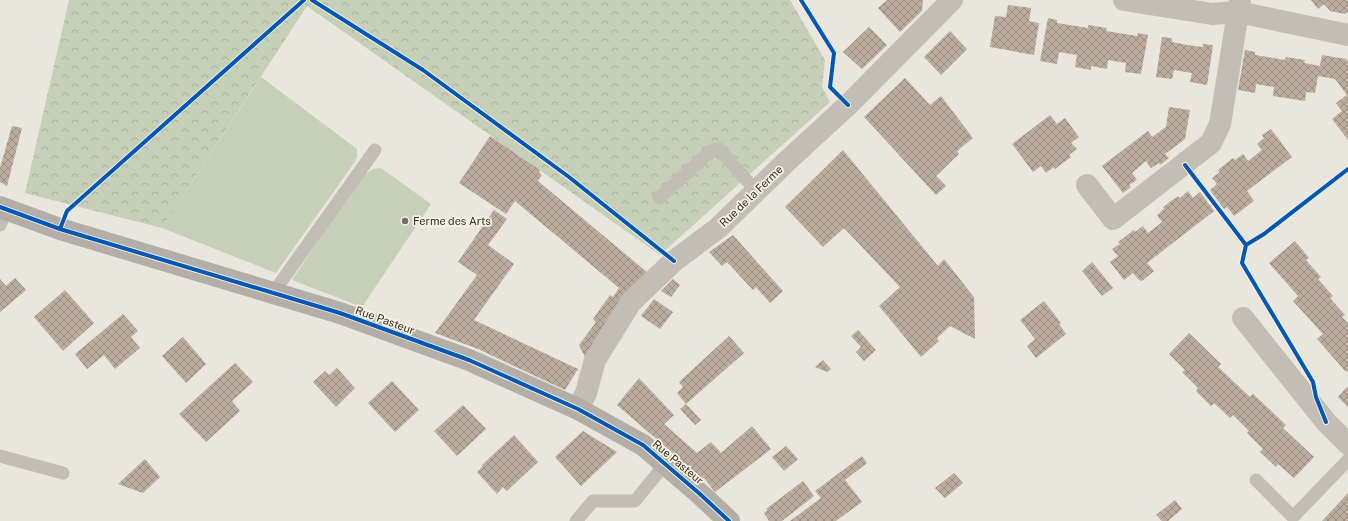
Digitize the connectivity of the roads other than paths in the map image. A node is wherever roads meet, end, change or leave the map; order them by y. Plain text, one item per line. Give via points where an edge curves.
1 (952, 0) edge
2 (1124, 0) edge
3 (1239, 6) edge
4 (1348, 35) edge
5 (375, 150) dead end
6 (1087, 185) dead end
7 (756, 192) junction
8 (659, 198) dead end
9 (2, 214) edge
10 (272, 293) junction
11 (1243, 318) dead end
12 (578, 409) junction
13 (1348, 444) edge
14 (0, 456) edge
15 (1348, 460) edge
16 (665, 464) junction
17 (63, 474) dead end
18 (1256, 480) dead end
19 (576, 521) edge
20 (729, 521) edge

1 - 7 street, Rue de la Ferme via 848,105
2 - 3 street via 1212,14
3 - 4 street
3 - 6 street via 1220,124 1211,144 1113,219
5 - 10 lane
7 - 8 lane via 719,149 712,150
7 - 12 street, Rue de la Ferme via 718,228 674,261 631,302 595,360 586,394
9 - 10 street, Rue Pasteur
10 - 12 street, Rue Pasteur via 340,314 469,360
11 - 13 street via 1326,422
12 - 16 street, Rue Pasteur via 643,445
14 - 17 lane
15 - 18 lane via 1293,517
16 - 19 lane via 634,501 593,501
16 - 20 street, Rue Pasteur

